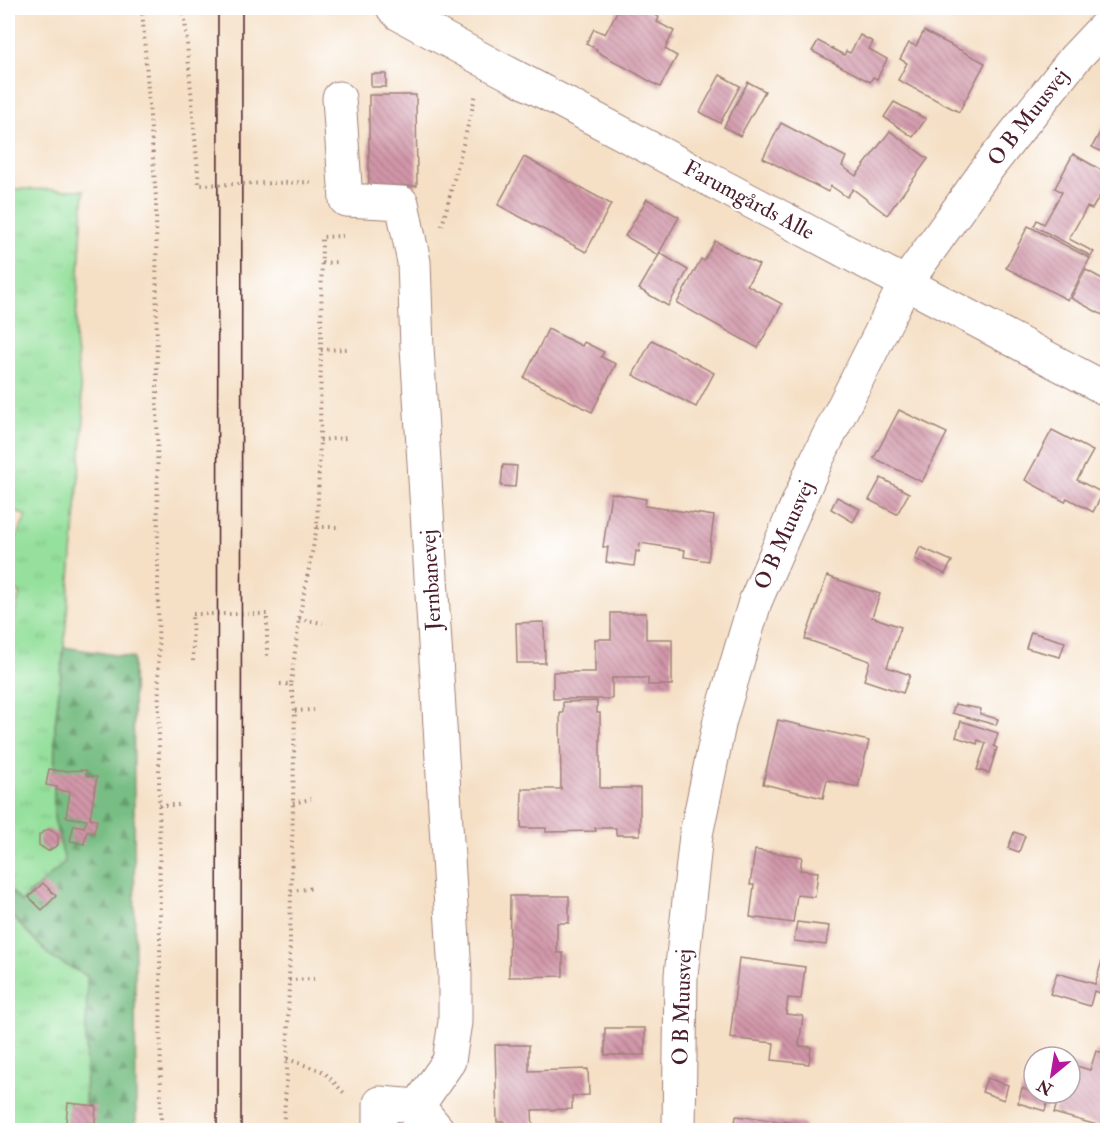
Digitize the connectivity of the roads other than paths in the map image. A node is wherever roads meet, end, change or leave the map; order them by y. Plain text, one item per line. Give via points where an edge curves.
1 (393, 8) edge
2 (1107, 23) edge
3 (339, 99) dead end
4 (905, 284) junction
5 (1107, 390) edge
6 (425, 1122) edge
7 (380, 1131) edge
8 (679, 1131) edge

1 - 4 street, Farumgårds Alle
2 - 4 street, O B Muusvej via 990,165
3 - 6 street, Jernbanevej via 346,200 402,202 414,262 455,973 449,1061
4 - 5 street, Farumgårds Alle
4 - 8 street, O B Muusvej via 817,459 755,602 720,720 696,835 681,975
6 - 7 street, Jernbanevej via 380,1103

